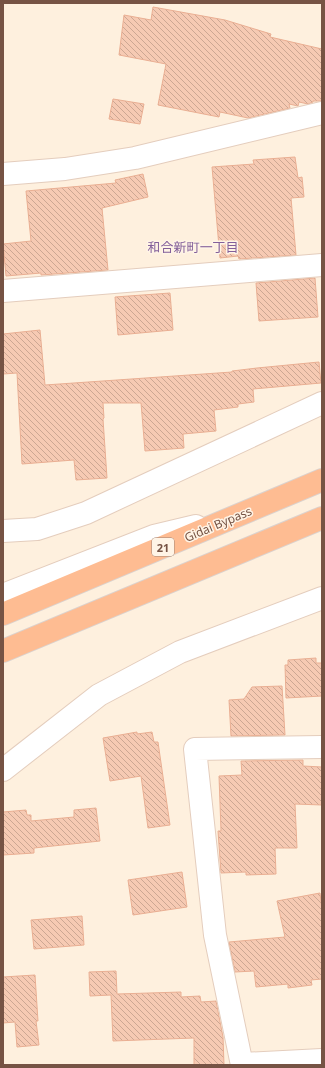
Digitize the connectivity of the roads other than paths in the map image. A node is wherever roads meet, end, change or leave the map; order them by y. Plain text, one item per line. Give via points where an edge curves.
1 (322, 113) edge
2 (3, 174) edge
3 (322, 265) edge
4 (3, 292) edge
5 (322, 403) edge
6 (322, 480) edge
7 (241, 515) junction
8 (322, 518) edge
9 (3, 531) edge
10 (3, 595) edge
11 (322, 598) edge
12 (3, 614) edge
13 (12, 647) edge
14 (3, 656) edge
15 (322, 747) edge
16 (3, 770) edge
17 (322, 1060) edge
18 (242, 1064) edge

1 - 2 street via 135,158 65,169
3 - 4 street
5 - 9 street via 86,513 37,529
6 - 7 highway, Gidai Bypass / 21
7 - 10 street via 154,536
7 - 12 highway, Gidai Bypass / 21
8 - 13 highway
11 - 16 street via 180,652 99,695
13 - 14 street
15 - 18 street via 195,749 214,935
17 - 18 street

